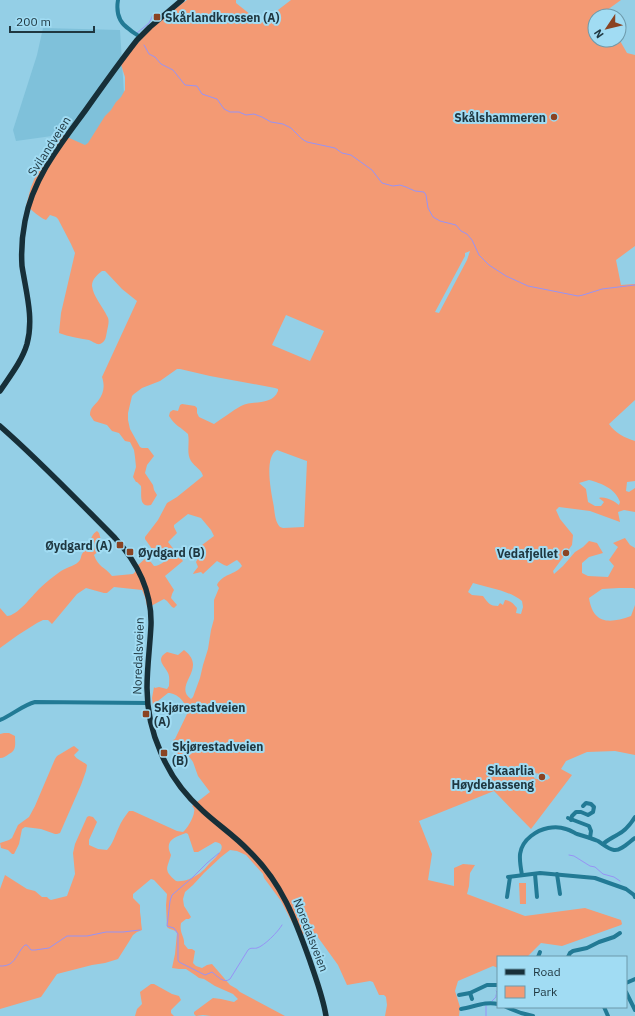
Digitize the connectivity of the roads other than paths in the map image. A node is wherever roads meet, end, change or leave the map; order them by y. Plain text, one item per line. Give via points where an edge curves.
1 (118, 0) edge
2 (182, 0) edge
3 (185, 0) edge
4 (172, 9) junction
5 (138, 38) junction
6 (0, 391) edge
7 (0, 423) edge
8 (0, 426) edge
9 (12, 436) junction
10 (148, 703) junction
11 (0, 720) edge
12 (583, 806) dead end
13 (635, 817) edge
14 (590, 838) junction
15 (635, 838) edge
16 (603, 844) junction
17 (535, 874) junction
18 (557, 874) junction
19 (522, 875) junction
20 (560, 894) dead end
21 (507, 896) dead end
22 (537, 897) dead end
23 (635, 898) edge
24 (620, 933) dead end
25 (540, 952) dead end
26 (537, 956) edge
27 (568, 956) edge
28 (497, 985) edge
29 (470, 993) junction
30 (627, 994) edge
31 (459, 995) dead end
32 (472, 999) dead end
33 (497, 1004) edge
34 (509, 1008) edge
35 (461, 1009) dead end
36 (635, 1010) edge
37 (326, 1016) edge
38 (533, 1016) edge

1 - 5 street via 118,17
2 - 4 main road, Svilandveien
3 - 4 main road, Svilandveien
4 - 5 main road, Svilandveien
5 - 6 main road, Svilandveien via 50,159 32,195 25,221 22,251 30,315 29,334 22,357
7 - 9 main road, Noredalsveien
8 - 9 main road, Noredalsveien
9 - 10 main road, Noredalsveien via 120,544 140,572 151,617
10 - 11 street via 35,702
10 - 37 main road, Noredalsveien via 157,745 178,783 203,811 256,857 283,895 295,920 320,989
12 - 14 street via 586,803 591,804 593,812 588,815 576,812 570,819 589,826
13 - 16 street via 625,830
14 - 16 street
14 - 19 street via 557,827 534,834 520,851
15 - 16 street via 616,850
17 - 18 street
17 - 19 street
17 - 22 street
18 - 20 street
18 - 23 street via 595,878 626,889
19 - 21 street via 509,877
24 - 27 street via 587,948 573,951
25 - 26 street
28 - 29 street via 488,985
29 - 31 street
29 - 32 street
30 - 36 street
33 - 35 street via 482,1003
34 - 38 street

